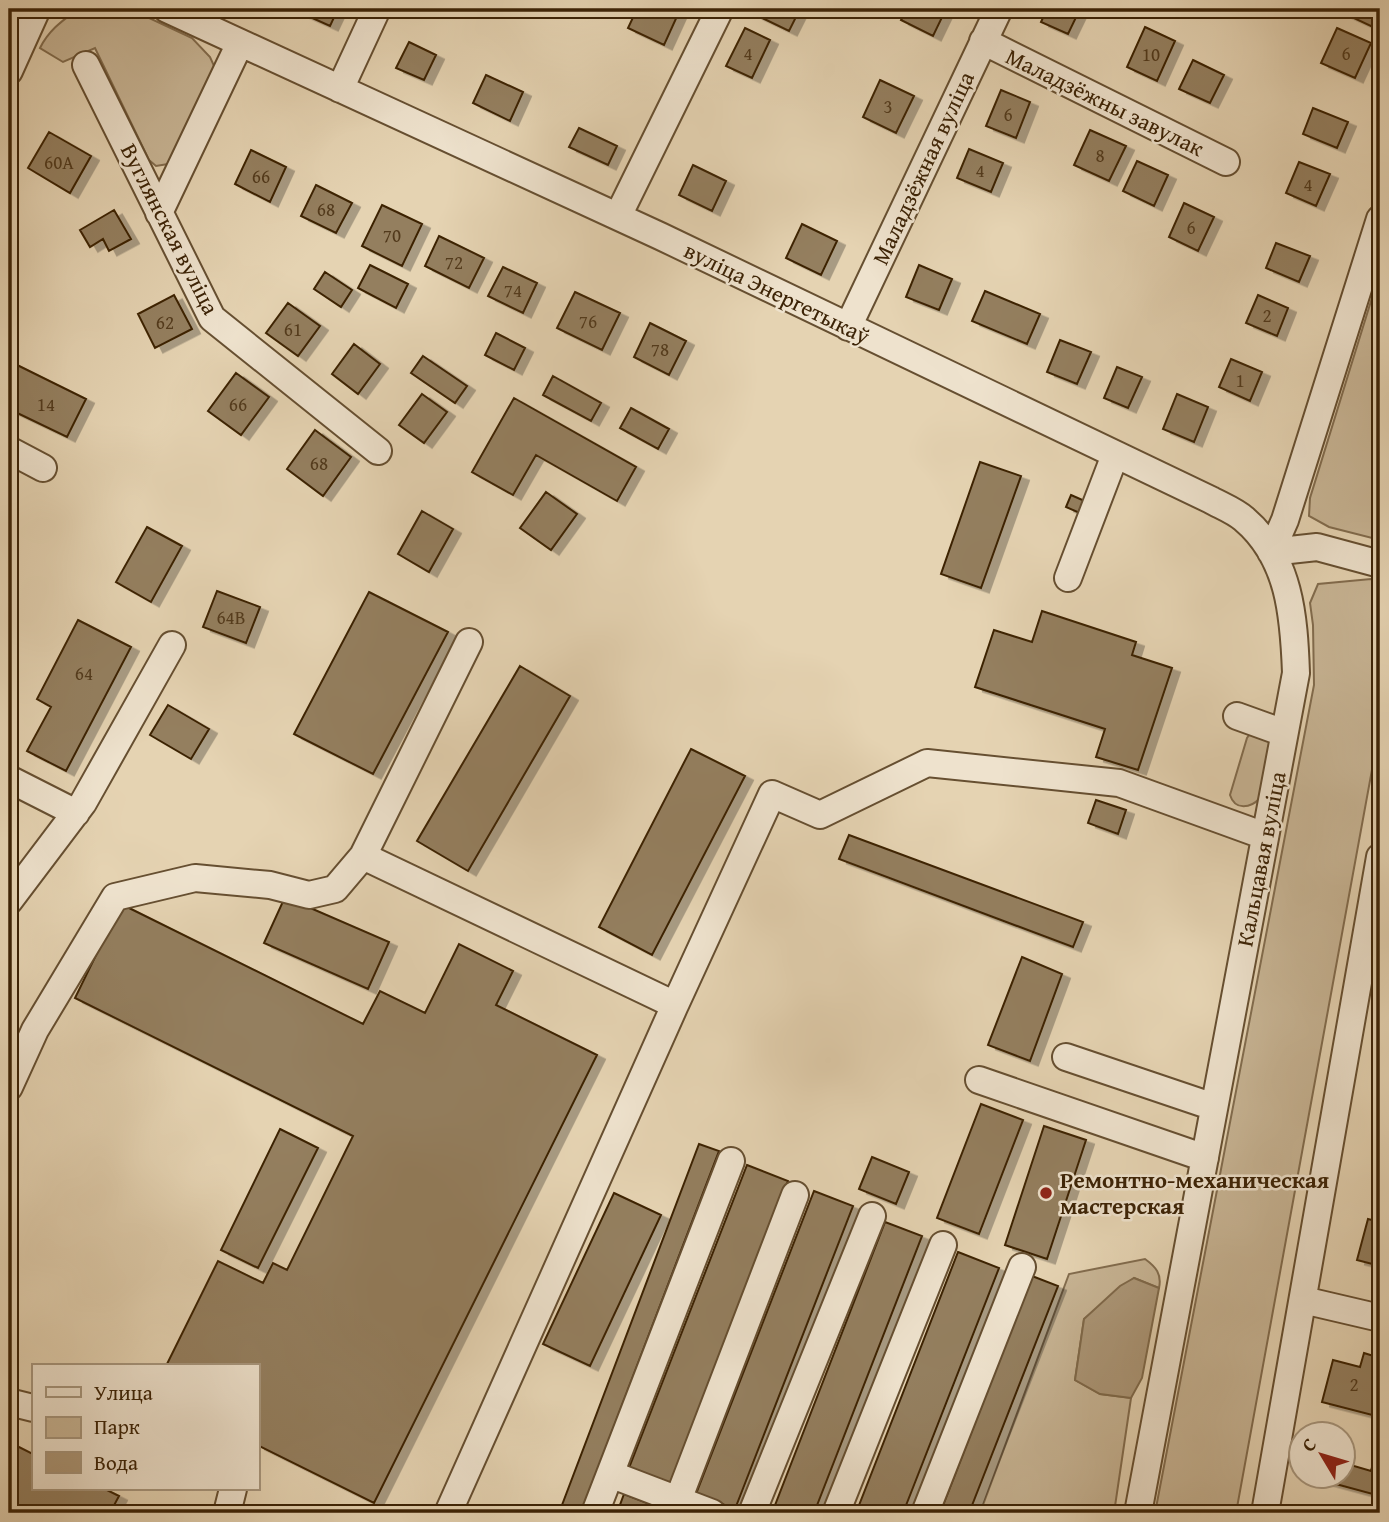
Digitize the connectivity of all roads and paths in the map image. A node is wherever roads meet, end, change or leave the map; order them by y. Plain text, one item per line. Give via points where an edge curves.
1 (36, 9) edge
2 (167, 9) edge
3 (377, 9) edge
4 (720, 9) edge
5 (999, 9) edge
6 (983, 41) junction
7 (240, 43) junction
8 (86, 65) dead end
9 (9, 71) edge
10 (340, 89) junction
11 (1226, 162) dead end
12 (159, 213) junction
13 (618, 216) junction
14 (1380, 219) edge
15 (848, 327) junction
16 (9, 450) edge
17 (378, 451) dead end
18 (1115, 455) junction
19 (43, 468) dead end
20 (1271, 552) junction
21 (1380, 564) edge
22 (1068, 578) dead end
23 (469, 642) dead end
24 (172, 645) dead end
25 (1237, 716) dead end
26 (1284, 733) junction
27 (9, 779) edge
28 (76, 813) junction
29 (1265, 836) junction
30 (363, 856) junction
31 (1380, 857) edge
32 (9, 901) edge
33 (1373, 942) edge
34 (675, 1005) junction
35 (1066, 1057) dead end
36 (979, 1080) dead end
37 (9, 1087) edge
38 (1214, 1107) junction
39 (1205, 1158) junction
40 (731, 1161) dead end
41 (794, 1195) dead end
42 (872, 1216) dead end
43 (943, 1245) dead end
44 (1021, 1267) dead end
45 (1303, 1300) junction
46 (1380, 1318) edge
47 (9, 1402) edge
48 (32, 1408) edge
49 (610, 1474) junction
50 (233, 1490) edge
51 (675, 1507) edge
52 (227, 1513) edge
53 (448, 1513) edge
54 (595, 1513) edge
55 (712, 1513) edge
56 (752, 1513) edge
57 (836, 1513) edge
58 (925, 1513) edge
59 (1138, 1513) edge
60 (1265, 1513) edge

1 - 9 street
2 - 7 street, вуліца Энергетыкаў
3 - 10 street
4 - 13 street
5 - 6 street, Маладзёжная вуліца
6 - 11 street, Маладзёжны завулак
6 - 15 street, Маладзёжная вуліца
7 - 10 street, вуліца Энергетыкаў
7 - 12 street
8 - 12 street, Вуглянская вуліца
10 - 13 street, вуліца Энергетыкаў
12 - 17 street, Вуглянская вуліца via 212,318
13 - 15 street, вуліца Энергетыкаў
14 - 20 street
15 - 18 street, вуліца Энергетыкаў
16 - 19 street
18 - 20 street, вуліца Энергетыкаў via 1243,518
18 - 22 street
20 - 21 street via 1317,547
20 - 26 street, Кальцавая вуліца via 1285,577 1295,635 1296,673
23 - 30 street
24 - 28 street
25 - 26 street
26 - 29 street, Кальцавая вуліца
27 - 28 street
28 - 32 street
29 - 34 street via 1119,783 928,763 820,815 772,794
29 - 38 street, Кальцавая вуліца
30 - 34 street
30 - 37 street via 334,889 309,895 270,885 195,878 114,897 35,1030
31 - 33 street
33 - 45 street
34 - 53 street
35 - 38 street
36 - 39 street
38 - 39 street, Кальцавая вуліца
39 - 59 street, Кальцавая вуліца
40 - 49 street
41 - 51 street
42 - 56 street
43 - 57 street
44 - 58 street
45 - 46 street
45 - 60 street
47 - 48 street
49 - 51 street
49 - 54 street
50 - 52 street
51 - 55 street

